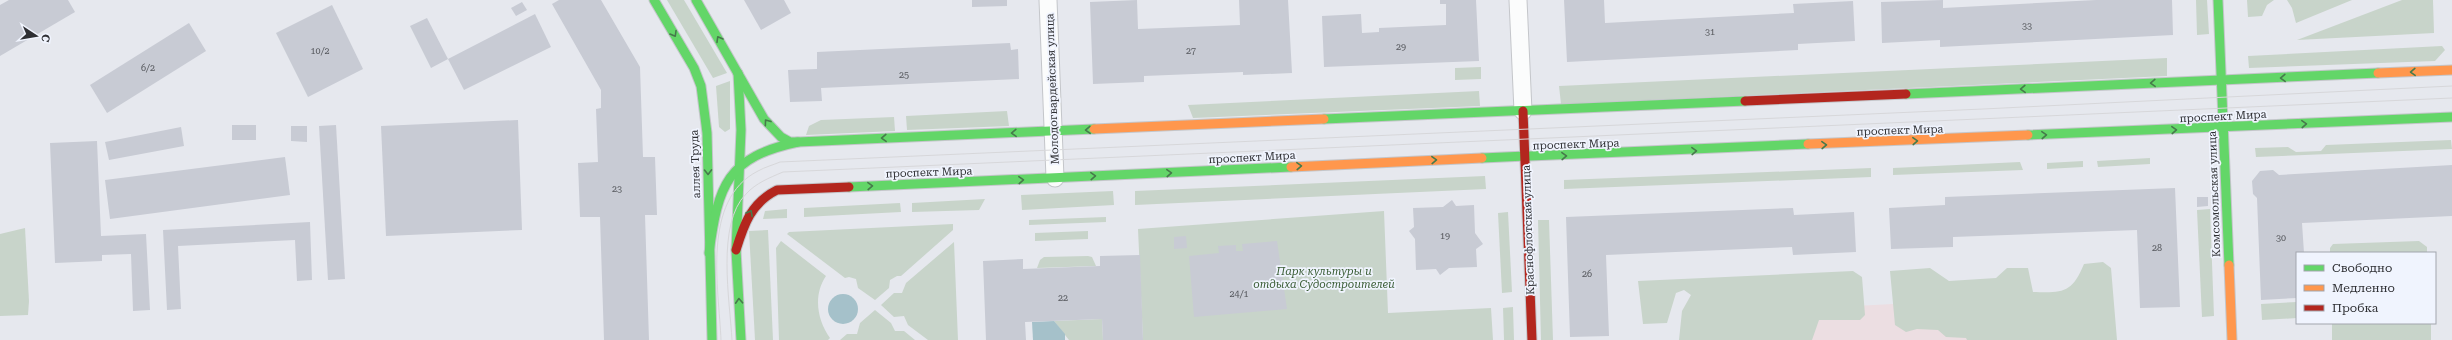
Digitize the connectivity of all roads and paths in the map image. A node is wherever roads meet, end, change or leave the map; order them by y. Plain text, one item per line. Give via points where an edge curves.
1 (654, 0) edge
2 (696, 0) edge
3 (1048, 0) edge
4 (1518, 0) edge
5 (2218, 0) edge
6 (2452, 70) edge
7 (738, 73) junction
8 (2222, 80) junction
9 (1523, 111) junction
10 (2452, 117) edge
11 (2224, 127) junction
12 (1053, 131) junction
13 (798, 142) junction
14 (1525, 158) junction
15 (740, 165) junction
16 (1055, 178) junction
17 (736, 250) junction
18 (709, 253) junction
19 (712, 340) edge
20 (741, 340) edge
21 (1532, 340) edge
22 (2232, 340) edge

1 -> 18 main road, аллея Труда via 694,68 700,86 707,133
7 -> 2 main road
3 - 12 street, Молодогвардейская улица
4 - 9 street, Краснофлотская улица
5 - 8 main road, Комсомольская улица
6 -> 8 main road
13 -> 7 main road via 790,142 772,129
7 - 15 main road
8 -> 9 main road
8 - 11 main road, Комсомольская улица
9 -> 12 main road
9 - 14 main road, Краснофлотская улица
11 -> 10 main road, проспект Мира
14 -> 11 main road, проспект Мира
11 - 22 main road, Комсомольская улица
12 -> 13 main road
12 - 16 street, Молодогвардейская улица
13 - 15 main road via 773,145
16 -> 14 main road, проспект Мира
14 - 21 main road, Краснофлотская улица
15 - 17 main road
15 - 18 main road via 719,195 714,210
17 -> 16 main road, проспект Мира via 745,222 755,203 778,190
20 -> 17 main road
18 - 19 main road, аллея Труда

